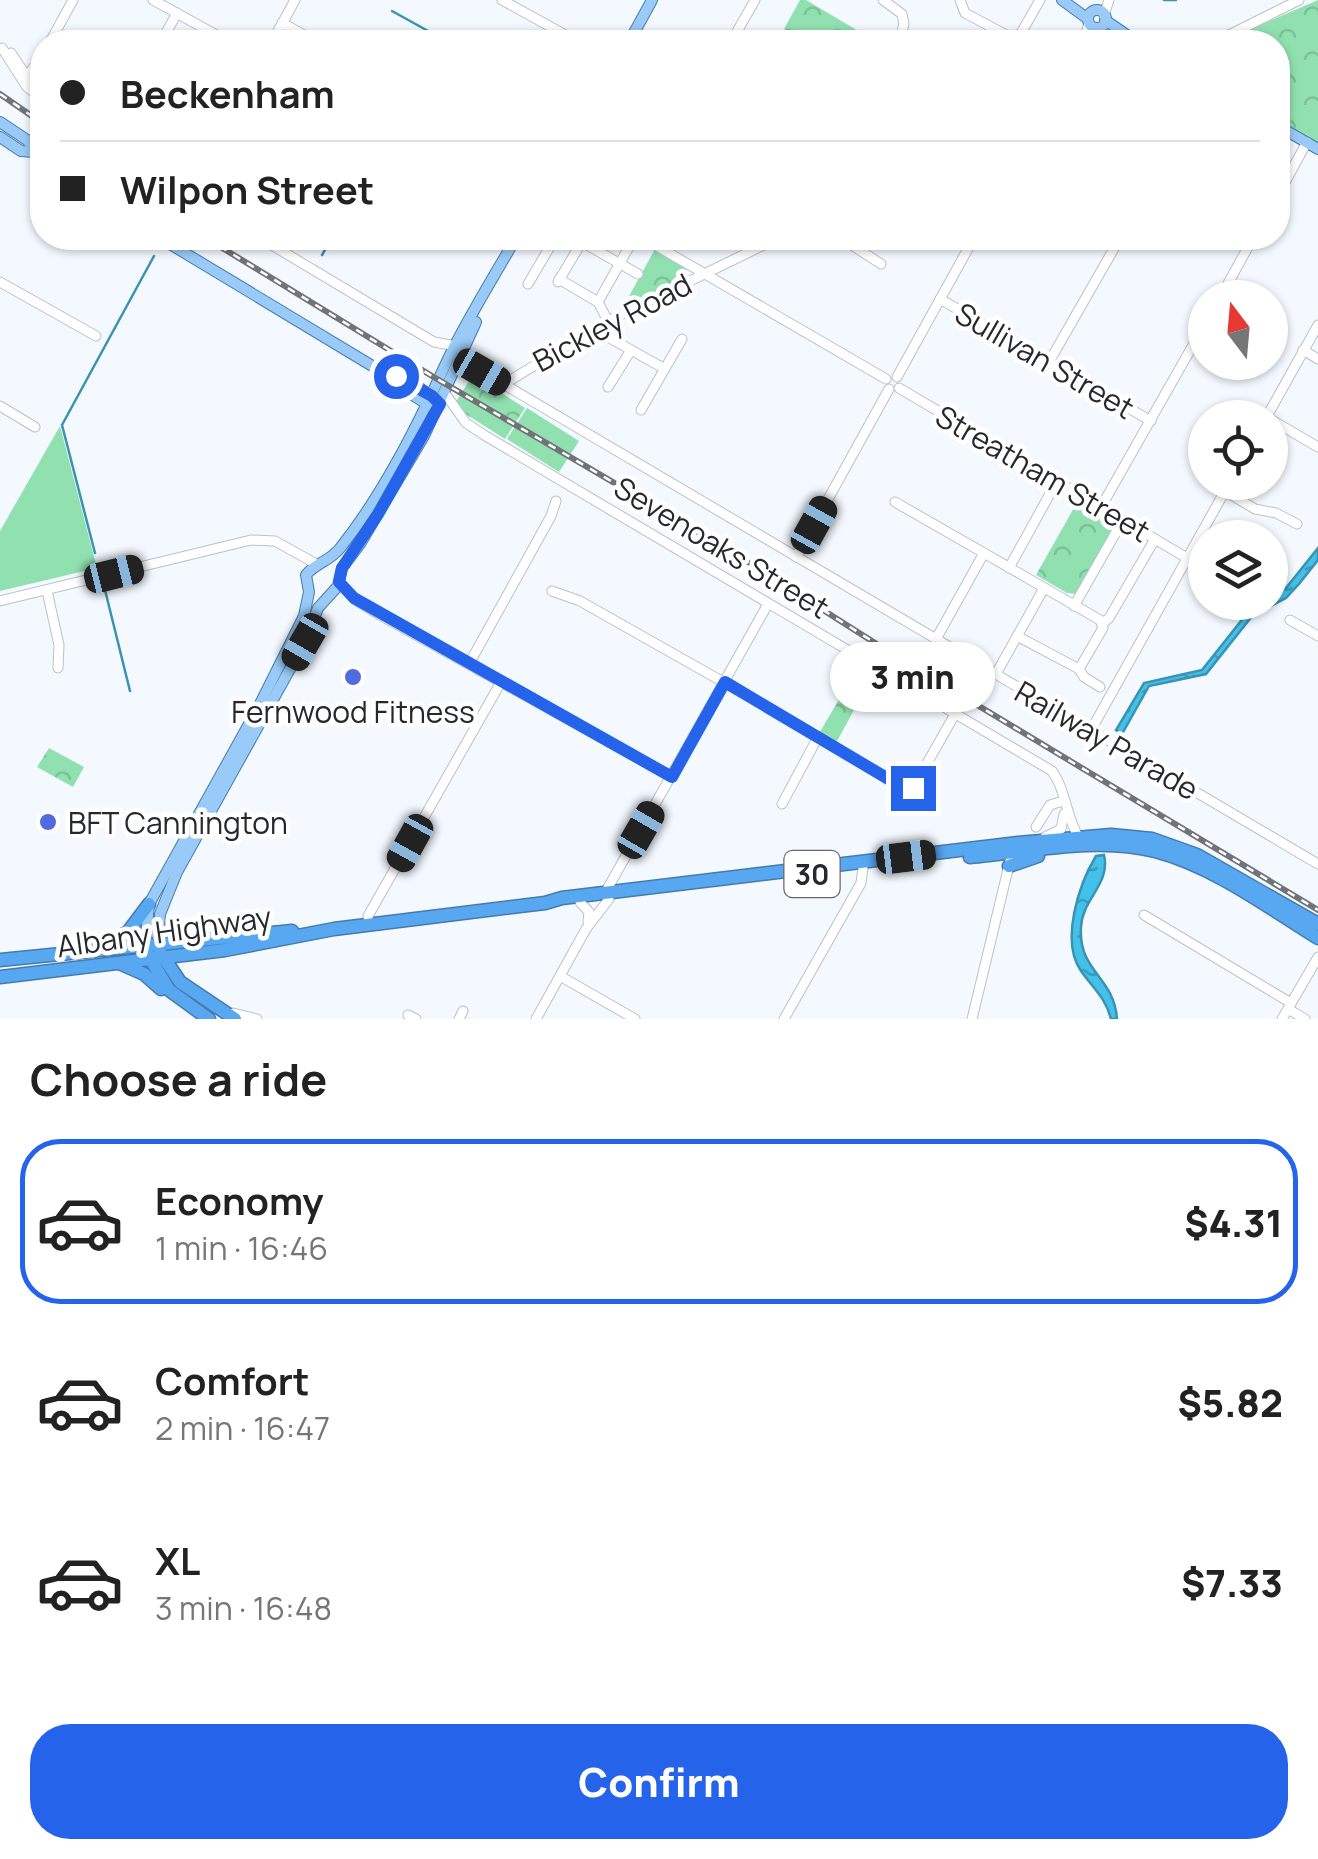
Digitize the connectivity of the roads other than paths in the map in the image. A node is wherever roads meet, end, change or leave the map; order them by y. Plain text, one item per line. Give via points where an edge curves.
1 (74, 0) edge
2 (154, 0) edge
3 (295, 0) edge
4 (502, 0) edge
5 (652, 0) edge
6 (755, 0) edge
7 (883, 0) edge
8 (960, 0) edge
9 (1040, 0) edge
10 (1064, 0) edge
11 (1108, 0) edge
12 (1299, 0) edge
13 (177, 13) junction
14 (1099, 20) junction
15 (282, 23) junction
16 (57, 30) edge
17 (168, 30) edge
18 (207, 30) edge
19 (278, 30) edge
20 (295, 30) edge
21 (556, 30) edge
22 (635, 30) edge
23 (739, 30) edge
24 (902, 30) edge
25 (997, 30) edge
26 (1023, 30) edge
27 (1092, 30) edge
28 (1116, 30) edge
29 (1238, 30) edge
30 (1, 47) edge
31 (30, 68) edge
32 (23, 74) junction
33 (30, 83) edge
34 (1, 132) edge
35 (1290, 133) edge
36 (1307, 142) junction
37 (30, 144) edge
38 (1318, 150) edge
39 (1290, 173) edge
40 (180, 250) edge
41 (280, 250) edge
42 (512, 250) edge
43 (548, 250) edge
44 (577, 250) edge
45 (600, 250) edge
46 (628, 250) edge
47 (665, 250) edge
48 (752, 250) edge
49 (859, 250) edge
50 (967, 250) edge
51 (1113, 250) edge
52 (1246, 250) edge
53 (620, 264) junction
54 (881, 264) dead end
55 (704, 272) junction
56 (638, 274) dead end
57 (1230, 280) edge
58 (0, 282) edge
59 (528, 284) dead end
60 (940, 299) junction
61 (598, 302) junction
62 (604, 323) junction
63 (1318, 324) edge
64 (96, 336) dead end
65 (682, 339) dead end
66 (434, 342) junction
67 (459, 348) junction
68 (631, 350) junction
69 (1304, 350) junction
70 (1188, 355) edge
71 (1318, 359) edge
72 (1050, 362) junction
73 (451, 364) junction
74 (664, 369) junction
75 (482, 372) junction
76 (892, 383) junction
77 (504, 384) junction
78 (608, 387) dead end
79 (1278, 400) edge
80 (436, 401) junction
81 (0, 406) edge
82 (641, 410) dead end
83 (1151, 421) junction
84 (35, 426) dead end
85 (1288, 430) edge
86 (1318, 447) edge
87 (1057, 481) junction
88 (1220, 500) edge
89 (1245, 500) edge
90 (556, 501) dead end
91 (895, 502) dead end
92 (1101, 506) junction
93 (1122, 520) junction
94 (1297, 524) dead end
95 (1154, 539) junction
96 (290, 552) junction
97 (984, 554) junction
98 (796, 557) junction
99 (1187, 558) junction
100 (321, 565) junction
101 (1009, 568) junction
102 (306, 578) junction
103 (338, 579) junction
104 (1044, 588) junction
105 (46, 591) junction
106 (552, 591) dead end
107 (309, 592) junction
108 (329, 596) junction
109 (354, 598) junction
110 (0, 601) edge
111 (768, 604) junction
112 (1074, 606) junction
113 (1290, 620) dead end
114 (1102, 624) junction
115 (1018, 636) junction
116 (1318, 636) edge
117 (936, 639) junction
118 (468, 664) junction
119 (58, 668) dead end
120 (1079, 669) junction
121 (996, 674) junction
122 (501, 682) junction
123 (725, 682) junction
124 (1100, 686) dead end
125 (956, 714) junction
126 (1091, 730) junction
127 (818, 738) junction
128 (672, 777) junction
129 (782, 804) dead end
130 (1064, 806) junction
131 (1036, 828) dead end
132 (1079, 842) junction
133 (1008, 855) junction
134 (1318, 864) edge
135 (863, 868) junction
136 (607, 896) junction
137 (580, 902) junction
138 (545, 903) junction
139 (150, 904) junction
140 (1144, 915) dead end
141 (1318, 924) edge
142 (368, 925) junction
143 (586, 929) junction
144 (1318, 940) edge
145 (91, 951) junction
146 (153, 952) junction
147 (1316, 959) edge
148 (0, 960) edge
149 (119, 962) junction
150 (560, 976) junction
151 (0, 977) edge
152 (180, 1001) junction
153 (1290, 1006) junction
154 (212, 1013) edge
155 (235, 1019) edge
156 (257, 1019) edge
157 (536, 1019) edge
158 (635, 1019) edge
159 (784, 1019) edge
160 (972, 1019) edge
161 (1282, 1019) edge
162 (1306, 1019) edge

1 - 16 street
2 - 13 street
3 - 15 street
4 - 21 street
5 - 22 main road
6 - 23 street
7 - 24 street via 902,14
8 - 25 street via 965,13
9 - 26 street
10 - 14 main road
11 - 14 street
12 - 29 street
13 - 17 street
13 - 18 street
14 - 27 street
14 - 28 main road
15 - 19 street
15 - 20 street
30 - 32 street
31 - 32 street
32 - 33 street
34 - 37 main road
35 - 36 main road
36 - 38 main road
36 - 39 street
40 - 80 main road
41 - 66 street
42 - 67 main road
43 - 59 street
44 - 61 street via 558,281
45 - 53 street
46 - 53 street
47 - 55 street, Streatham Street
48 - 55 street, Bickley Road
49 - 54 street
50 - 60 street
51 - 72 street
52 - 57 street
53 - 56 street
53 - 61 street
55 - 62 street, Bickley Road
55 - 76 street, Streatham Street
58 - 64 street
60 - 72 street, Sullivan Street
60 - 76 street
61 - 62 street
62 - 68 street via 608,337
62 - 77 street, Bickley Road
63 - 69 street
65 - 74 street
66 - 67 street
66 - 73 street
67 - 73 main road
67 - 75 street, Railway Parade
68 - 74 street
68 - 78 street
69 - 71 street
69 - 79 street
70 - 83 street
72 - 83 street, Sullivan Street
73 - 75 street, Railway Parade
73 - 80 main road
74 - 82 street
75 - 77 street, Railway Parade
76 - 87 street, Streatham Street
76 - 98 street
77 - 98 street, Railway Parade
80 - 100 main road via 343,545
80 - 103 main road
80 - 111 street, Sevenoaks Street
81 - 84 street
83 - 92 street
85 - 86 street
87 - 92 street, Streatham Street
87 - 101 street
88 - 99 street
89 - 94 street
90 - 118 street
91 - 97 street
92 - 93 street, Streatham Street
93 - 95 street, Streatham Street
93 - 112 street
95 - 99 street, Streatham Street
95 - 114 street
96 - 100 street
96 - 102 street
96 - 105 street via 275,541 251,540
97 - 101 street
97 - 117 street
98 - 117 street, Railway Parade
99 - 126 street
100 - 102 main road
100 - 103 main road via 334,569
101 - 104 street
102 - 107 main road
103 - 108 main road
103 - 109 street
104 - 112 street
104 - 115 street
105 - 110 street
105 - 119 street
106 - 123 street
107 - 108 main road
107 - 139 main road via 304,616 259,706
108 - 109 street
108 - 146 main road via 177,872
109 - 118 street
111 - 123 street
111 - 125 street, Sevenoaks Street
112 - 114 street
113 - 116 street
114 - 120 street
115 - 120 street
115 - 121 street
117 - 121 street, Railway Parade
118 - 122 street
120 - 124 street
121 - 126 street, Railway Parade
122 - 128 street
122 - 142 street
123 - 127 street
123 - 128 street
125 - 127 street via 907,790
125 - 130 street, Sevenoaks Street via 1052,771
126 - 134 street, Railway Parade
127 - 129 street
128 - 136 street
130 - 131 street via 1050,805
130 - 132 street, Sevenoaks Street
130 - 133 street via 1056,834
132 - 133 highway
132 - 133 highway, Albany Highway / 30
132 - 141 highway, Albany Highway / 30 via 1131,836 1176,846
132 - 144 highway, Albany Highway / 30 via 1185,861
133 - 135 highway, Albany Highway / 30
133 - 136 highway, Albany Highway / 30
133 - 160 street
135 - 136 highway, Albany Highway / 30
135 - 159 street
136 - 137 highway, Albany Highway / 30
136 - 138 highway, Albany Highway / 30
136 - 143 street
137 - 138 highway, Albany Highway / 30
137 - 143 street via 590,914
138 - 142 highway, Albany Highway / 30
139 - 145 highway via 128,932
139 - 146 main road
140 - 153 street
142 - 146 highway, Albany Highway / 30 via 225,950
143 - 150 street
144 - 147 street
145 - 146 highway, Albany Highway / 30
145 - 148 highway, Albany Highway / 30
146 - 149 highway, Albany Highway / 30
146 - 152 highway via 160,978
146 - 154 highway
147 - 153 street
149 - 151 highway, Albany Highway / 30
149 - 152 highway
150 - 157 street
150 - 158 street
152 - 154 highway
153 - 161 street
153 - 162 street
154 - 155 highway
154 - 156 street

